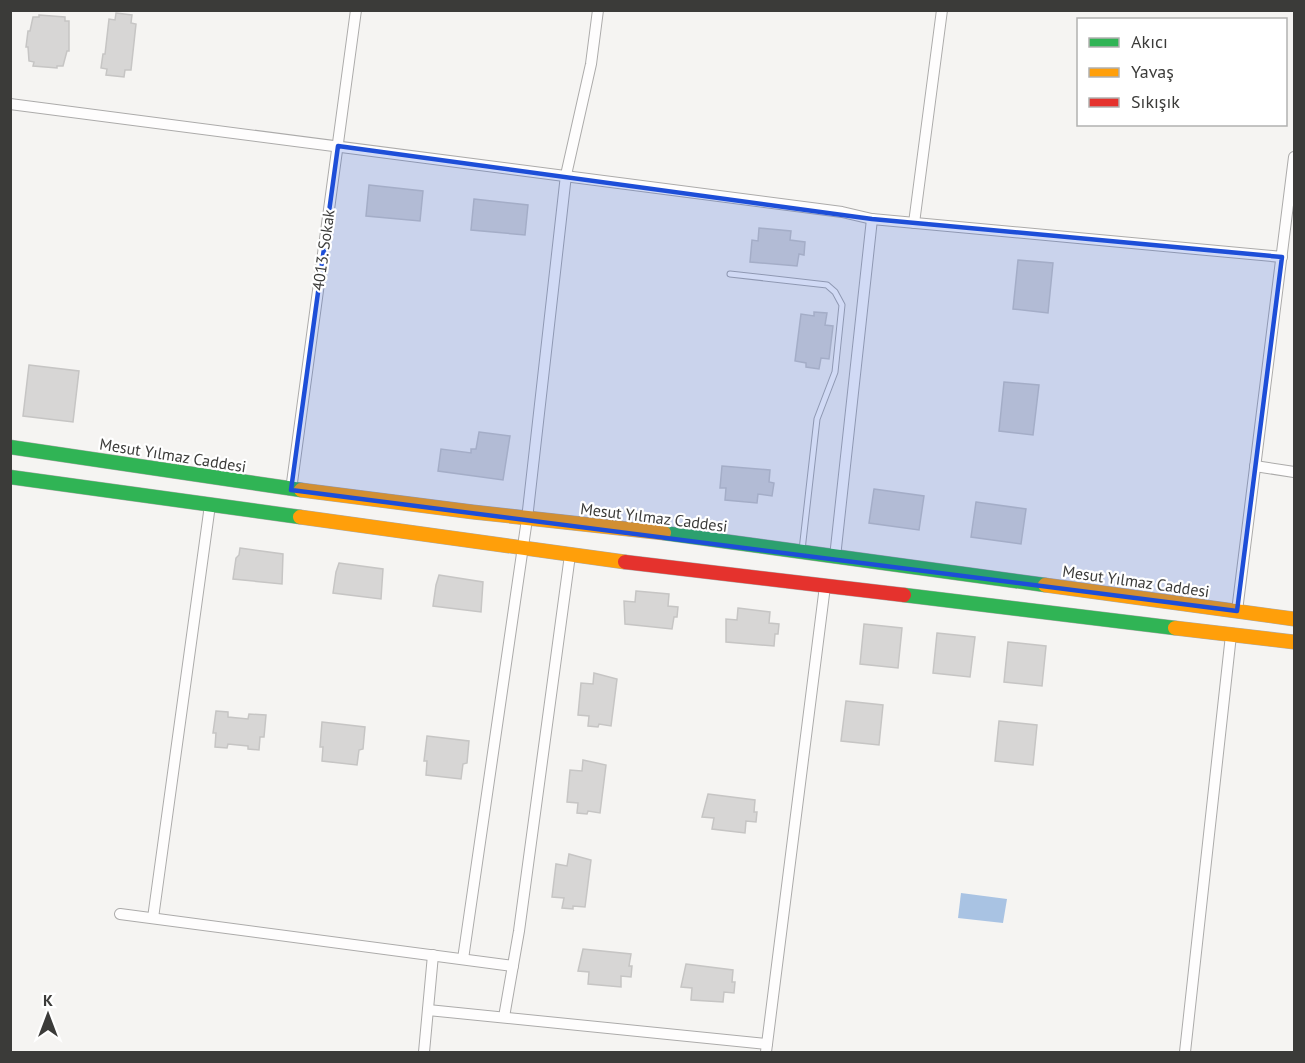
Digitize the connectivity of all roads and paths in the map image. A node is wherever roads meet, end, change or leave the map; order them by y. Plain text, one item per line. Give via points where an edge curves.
1 (356, 10) edge
2 (598, 10) edge
3 (942, 10) edge
4 (10, 104) edge
5 (338, 146) junction
6 (1294, 157) edge
7 (566, 175) junction
8 (872, 219) junction
9 (914, 223) junction
10 (1282, 257) junction
11 (730, 274) dead end
12 (10, 447) edge
13 (1255, 466) junction
14 (1294, 471) edge
15 (10, 477) edge
16 (291, 490) junction
17 (210, 505) junction
18 (527, 519) junction
19 (521, 547) junction
20 (802, 552) junction
21 (570, 555) junction
22 (835, 557) junction
23 (825, 586) junction
24 (1237, 612) junction
25 (1294, 619) edge
26 (1231, 635) junction
27 (1294, 642) edge
28 (120, 914) dead end
29 (153, 918) junction
30 (433, 955) junction
31 (463, 959) junction
32 (513, 966) junction
33 (428, 1010) junction
34 (504, 1017) junction
35 (767, 1048) edge
36 (424, 1053) edge
37 (1185, 1053) edge

1 - 5 street, 4013. Sokak
2 - 7 street via 591,64
3 - 9 street
4 - 5 street
5 - 7 street
5 - 16 street, 4013. Sokak
6 - 10 street
7 - 8 street
7 - 18 street
8 - 9 street
8 - 22 street
9 - 10 street
10 - 13 street
11 - 20 lane via 827,285 842,305 835,372 817,419
12 - 16 main road, Mesut Yılmaz Caddesi
13 - 14 street
13 - 24 street
15 - 17 main road
16 - 18 main road, Mesut Yılmaz Caddesi
17 - 19 main road
17 - 29 street
18 - 19 street
18 - 20 main road, Mesut Yılmaz Caddesi via 628,528
19 - 21 main road
19 - 31 street
20 - 22 main road, Mesut Yılmaz Caddesi
21 - 23 main road
21 - 32 street
22 - 24 main road, Mesut Yılmaz Caddesi
23 - 26 main road
23 - 35 street
24 - 25 main road, Mesut Yılmaz Caddesi
26 - 27 main road
26 - 37 street
28 - 29 street
29 - 30 street
30 - 31 street
30 - 33 street
31 - 32 street
32 - 34 street
33 - 34 street
33 - 36 street
34 - 35 street

